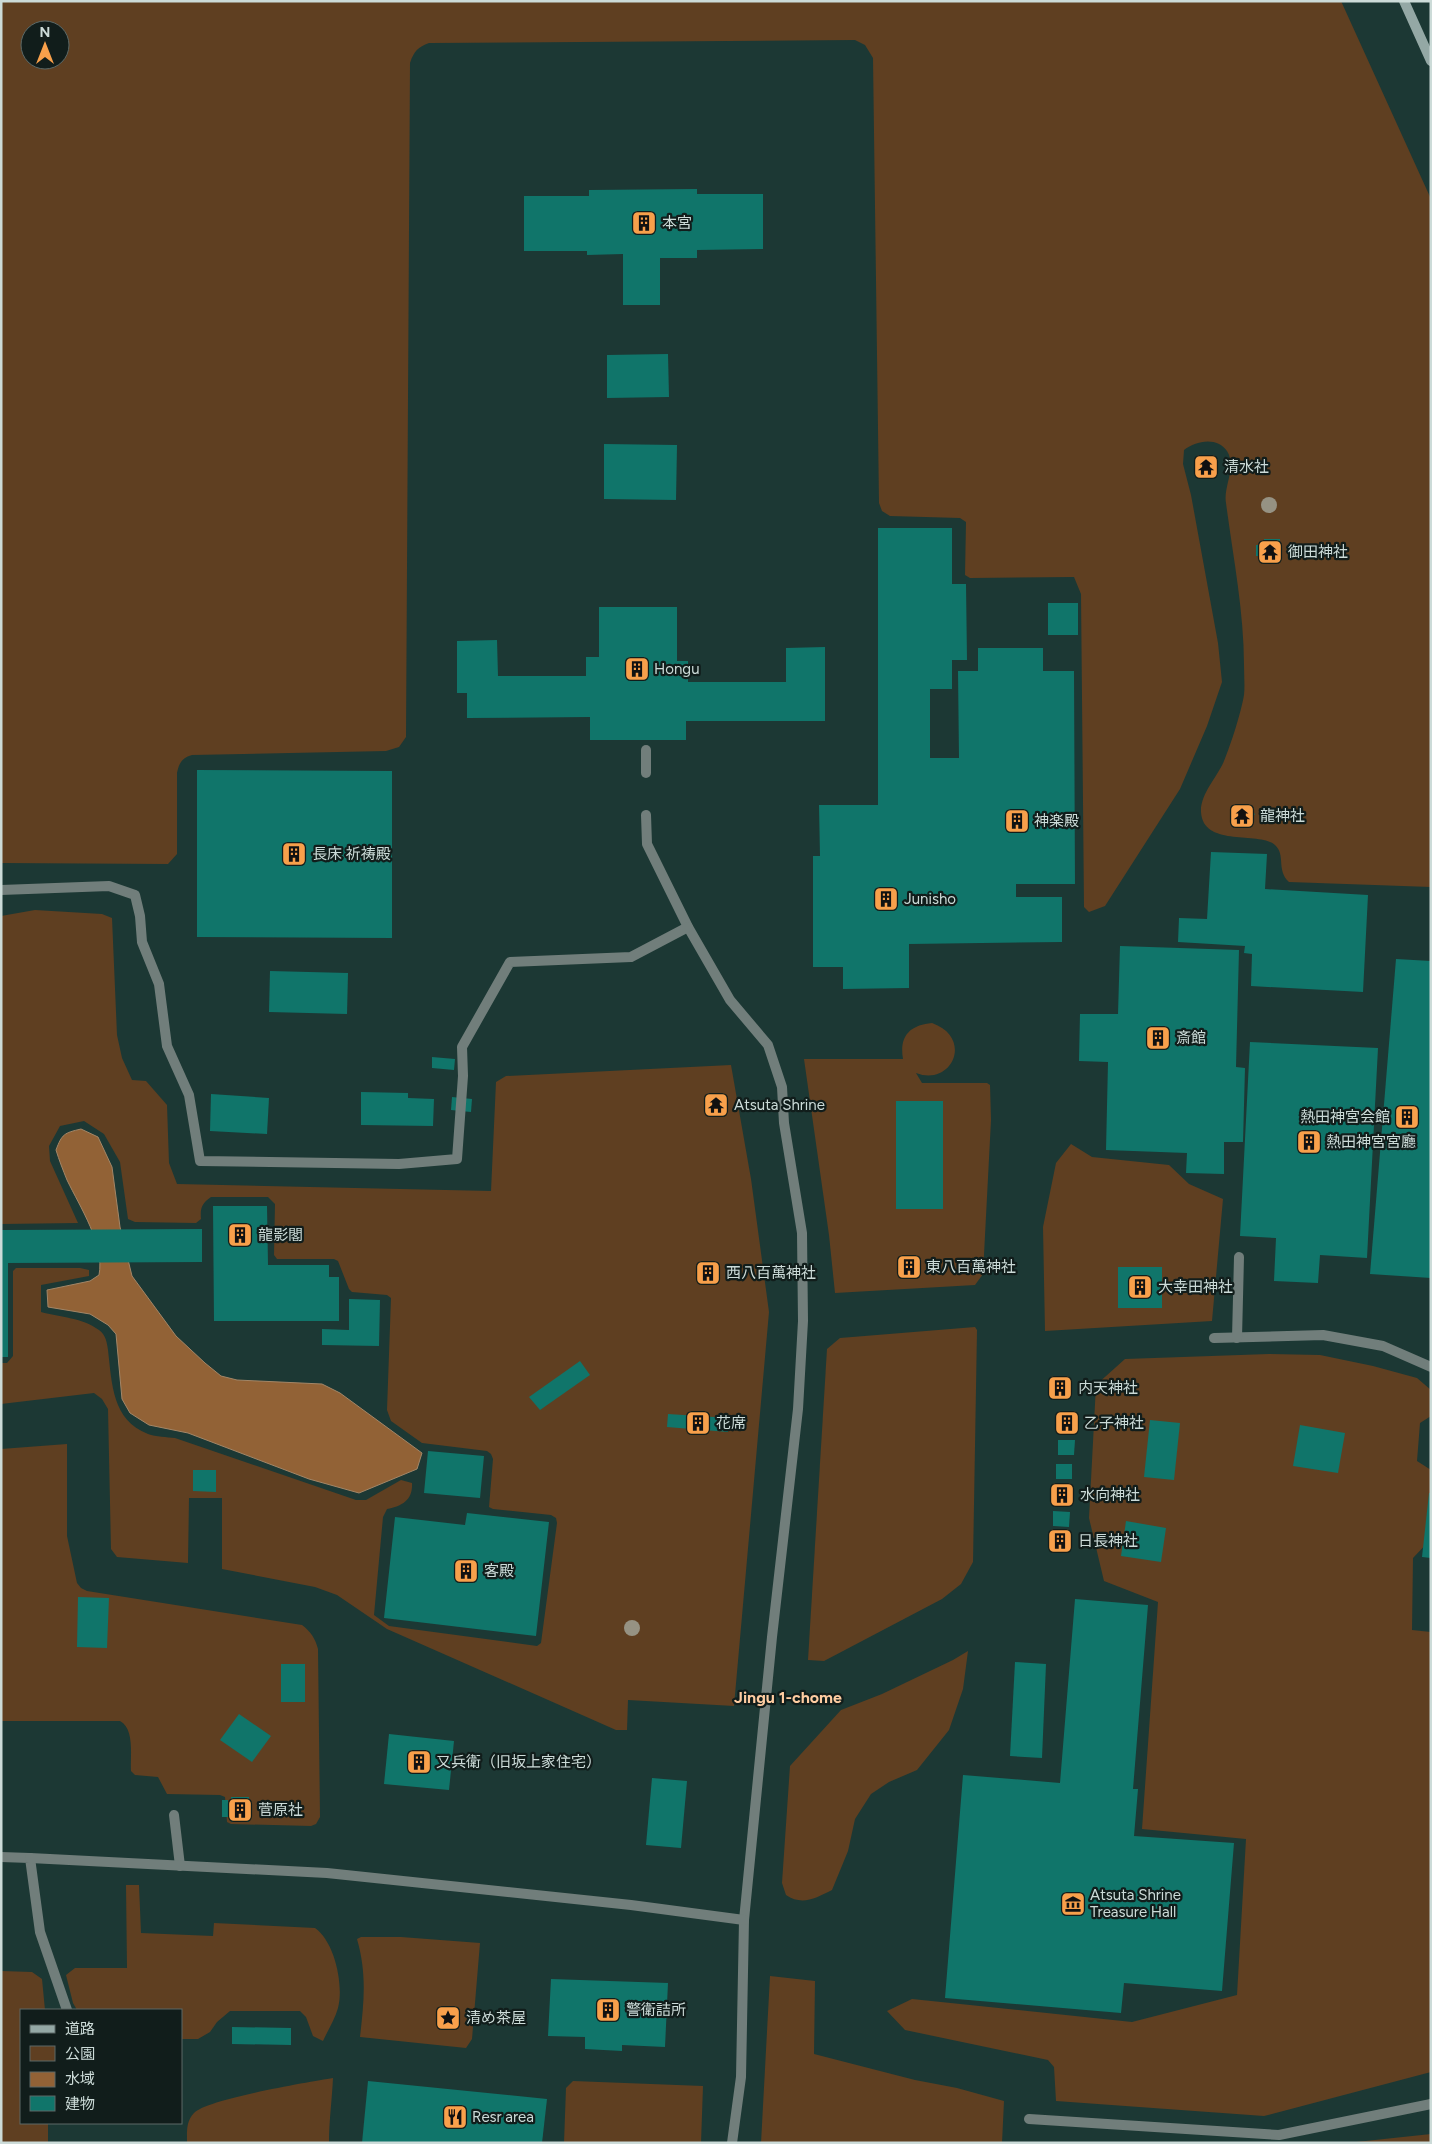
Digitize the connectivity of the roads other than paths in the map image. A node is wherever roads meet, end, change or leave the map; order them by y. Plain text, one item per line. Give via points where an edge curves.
1 (1404, 1) edge
2 (1431, 61) edge
3 (646, 750) dead end
4 (646, 773) dead end
5 (646, 815) dead end
6 (1, 890) edge
7 (688, 927) junction
8 (1239, 1257) dead end
9 (1214, 1338) dead end
10 (1237, 1338) junction
11 (1431, 1367) edge
12 (174, 1815) dead end
13 (1, 1856) edge
14 (30, 1858) junction
15 (180, 1866) junction
16 (744, 1920) junction
17 (67, 2009) edge
18 (1431, 2104) edge
19 (1029, 2119) dead end
20 (732, 2143) edge

1 - 2 main road
3 - 4 street
5 - 7 street via 647,844
6 - 7 street via 109,886 135,895 142,942 159,984 167,1046 190,1095 200,1161 399,1164 457,1159 464,1076 462,1047 510,962 631,956
7 - 16 street via 730,1000 768,1045 782,1087 784,1123 802,1233 803,1321 798,1409
8 - 10 street
9 - 10 street
10 - 11 street via 1323,1335 1383,1346
12 - 15 street
13 - 14 street
14 - 15 street
14 - 17 street via 40,1932
15 - 16 street via 327,1872
16 - 20 street via 741,2077
18 - 19 street via 1279,2135

